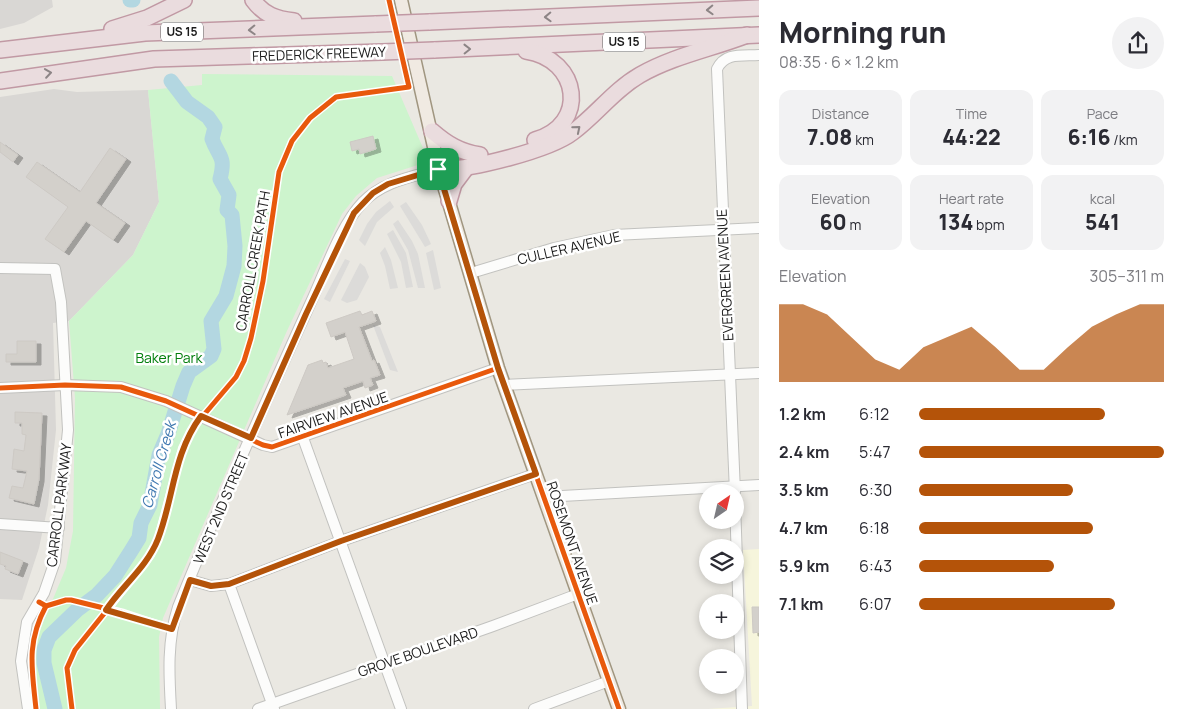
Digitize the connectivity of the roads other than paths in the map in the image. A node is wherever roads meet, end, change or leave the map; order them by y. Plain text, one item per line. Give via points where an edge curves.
1 (184, 0) edge
2 (253, 0) edge
3 (401, 0) edge
4 (759, 8) edge
5 (353, 25) junction
6 (753, 35) edge
7 (500, 48) junction
8 (6, 49) edge
9 (759, 55) edge
10 (0, 81) edge
11 (432, 130) junction
12 (480, 155) junction
13 (466, 168) junction
14 (438, 169) junction
15 (449, 201) junction
16 (759, 228) edge
17 (723, 230) junction
18 (0, 268) edge
19 (471, 273) junction
20 (498, 368) junction
21 (759, 373) edge
22 (730, 374) junction
23 (65, 385) junction
24 (504, 385) junction
25 (0, 388) edge
26 (251, 438) junction
27 (303, 438) junction
28 (536, 474) junction
29 (734, 484) edge
30 (759, 485) edge
31 (744, 487) edge
32 (699, 490) edge
33 (544, 497) junction
34 (0, 524) edge
35 (59, 528) junction
36 (736, 529) edge
37 (341, 541) junction
38 (190, 580) junction
39 (229, 584) junction
40 (578, 594) junction
41 (385, 663) junction
42 (609, 681) junction
43 (273, 706) edge
44 (28, 709) edge
45 (171, 709) edge
46 (258, 709) edge
47 (400, 709) edge
48 (534, 709) edge
49 (619, 709) edge
50 (742, 709) edge

1 - 8 highway via 134,23
2 - 5 highway via 276,19
3 - 11 main road, ROSEMONT AVENUE
4 -> 5 highway, FREDERICK FREEWAY / US 15, bridge
5 -> 8 highway, FREDERICK FREEWAY / US 15 via 145,33
6 - 7 highway, FREDERICK FREEWAY / US 15
13 -> 6 highway via 561,140 638,76 670,60
10 -> 7 highway, FREDERICK FREEWAY / US 15, bridge via 154,59
7 - 12 highway via 542,55 558,65 569,81 570,109 561,125 544,138
9 - 17 street, EVERGREEN AVENUE via 729,56 717,69
11 - 12 highway via 452,147
11 - 14 main road, ROSEMONT AVENUE
12 - 14 highway
13 - 14 highway
13 - 15 highway via 454,184
14 - 15 main road, ROSEMONT AVENUE
14 - 26 street, WEST 2ND STREET via 388,184 373,193 354,213
15 - 19 main road, ROSEMONT AVENUE
16 - 17 street, CULLER AVENUE
17 - 19 street, CULLER AVENUE via 614,235 554,248
17 - 22 street, EVERGREEN AVENUE
18 - 23 street, CARROLL PARKWAY via 55,269 61,302
19 - 20 main road, ROSEMONT AVENUE
20 - 24 main road, ROSEMONT AVENUE
20 - 27 street, FAIRVIEW AVENUE
21 - 22 street
22 - 24 street
22 - 29 street, EVERGREEN AVENUE
23 - 25 street, FAIRVIEW AVENUE
23 - 26 street, FAIRVIEW AVENUE via 121,386 166,401
23 - 35 street, CARROLL PARKWAY via 68,430
24 - 28 main road, ROSEMONT AVENUE
26 - 27 street, FAIRVIEW AVENUE via 272,447
26 - 38 street, WEST 2ND STREET
27 - 37 street
28 - 33 main road, ROSEMONT AVENUE
28 - 37 street
30 - 31 street
32 - 33 street
33 - 40 main road, ROSEMONT AVENUE
34 - 35 street
35 - 44 street, CARROLL PARKWAY via 55,561 44,593 27,622 22,661
36 - 50 street
37 - 39 street
37 - 41 street
38 - 39 street via 211,586
38 - 45 street, WEST 2ND STREET via 170,636
39 - 43 street
40 - 41 street, GROVE BOULEVARD
40 - 42 main road, ROSEMONT AVENUE
41 - 43 street, GROVE BOULEVARD
41 - 47 street
42 - 48 street
42 - 49 main road, ROSEMONT AVENUE
43 - 46 street, GROVE BOULEVARD

